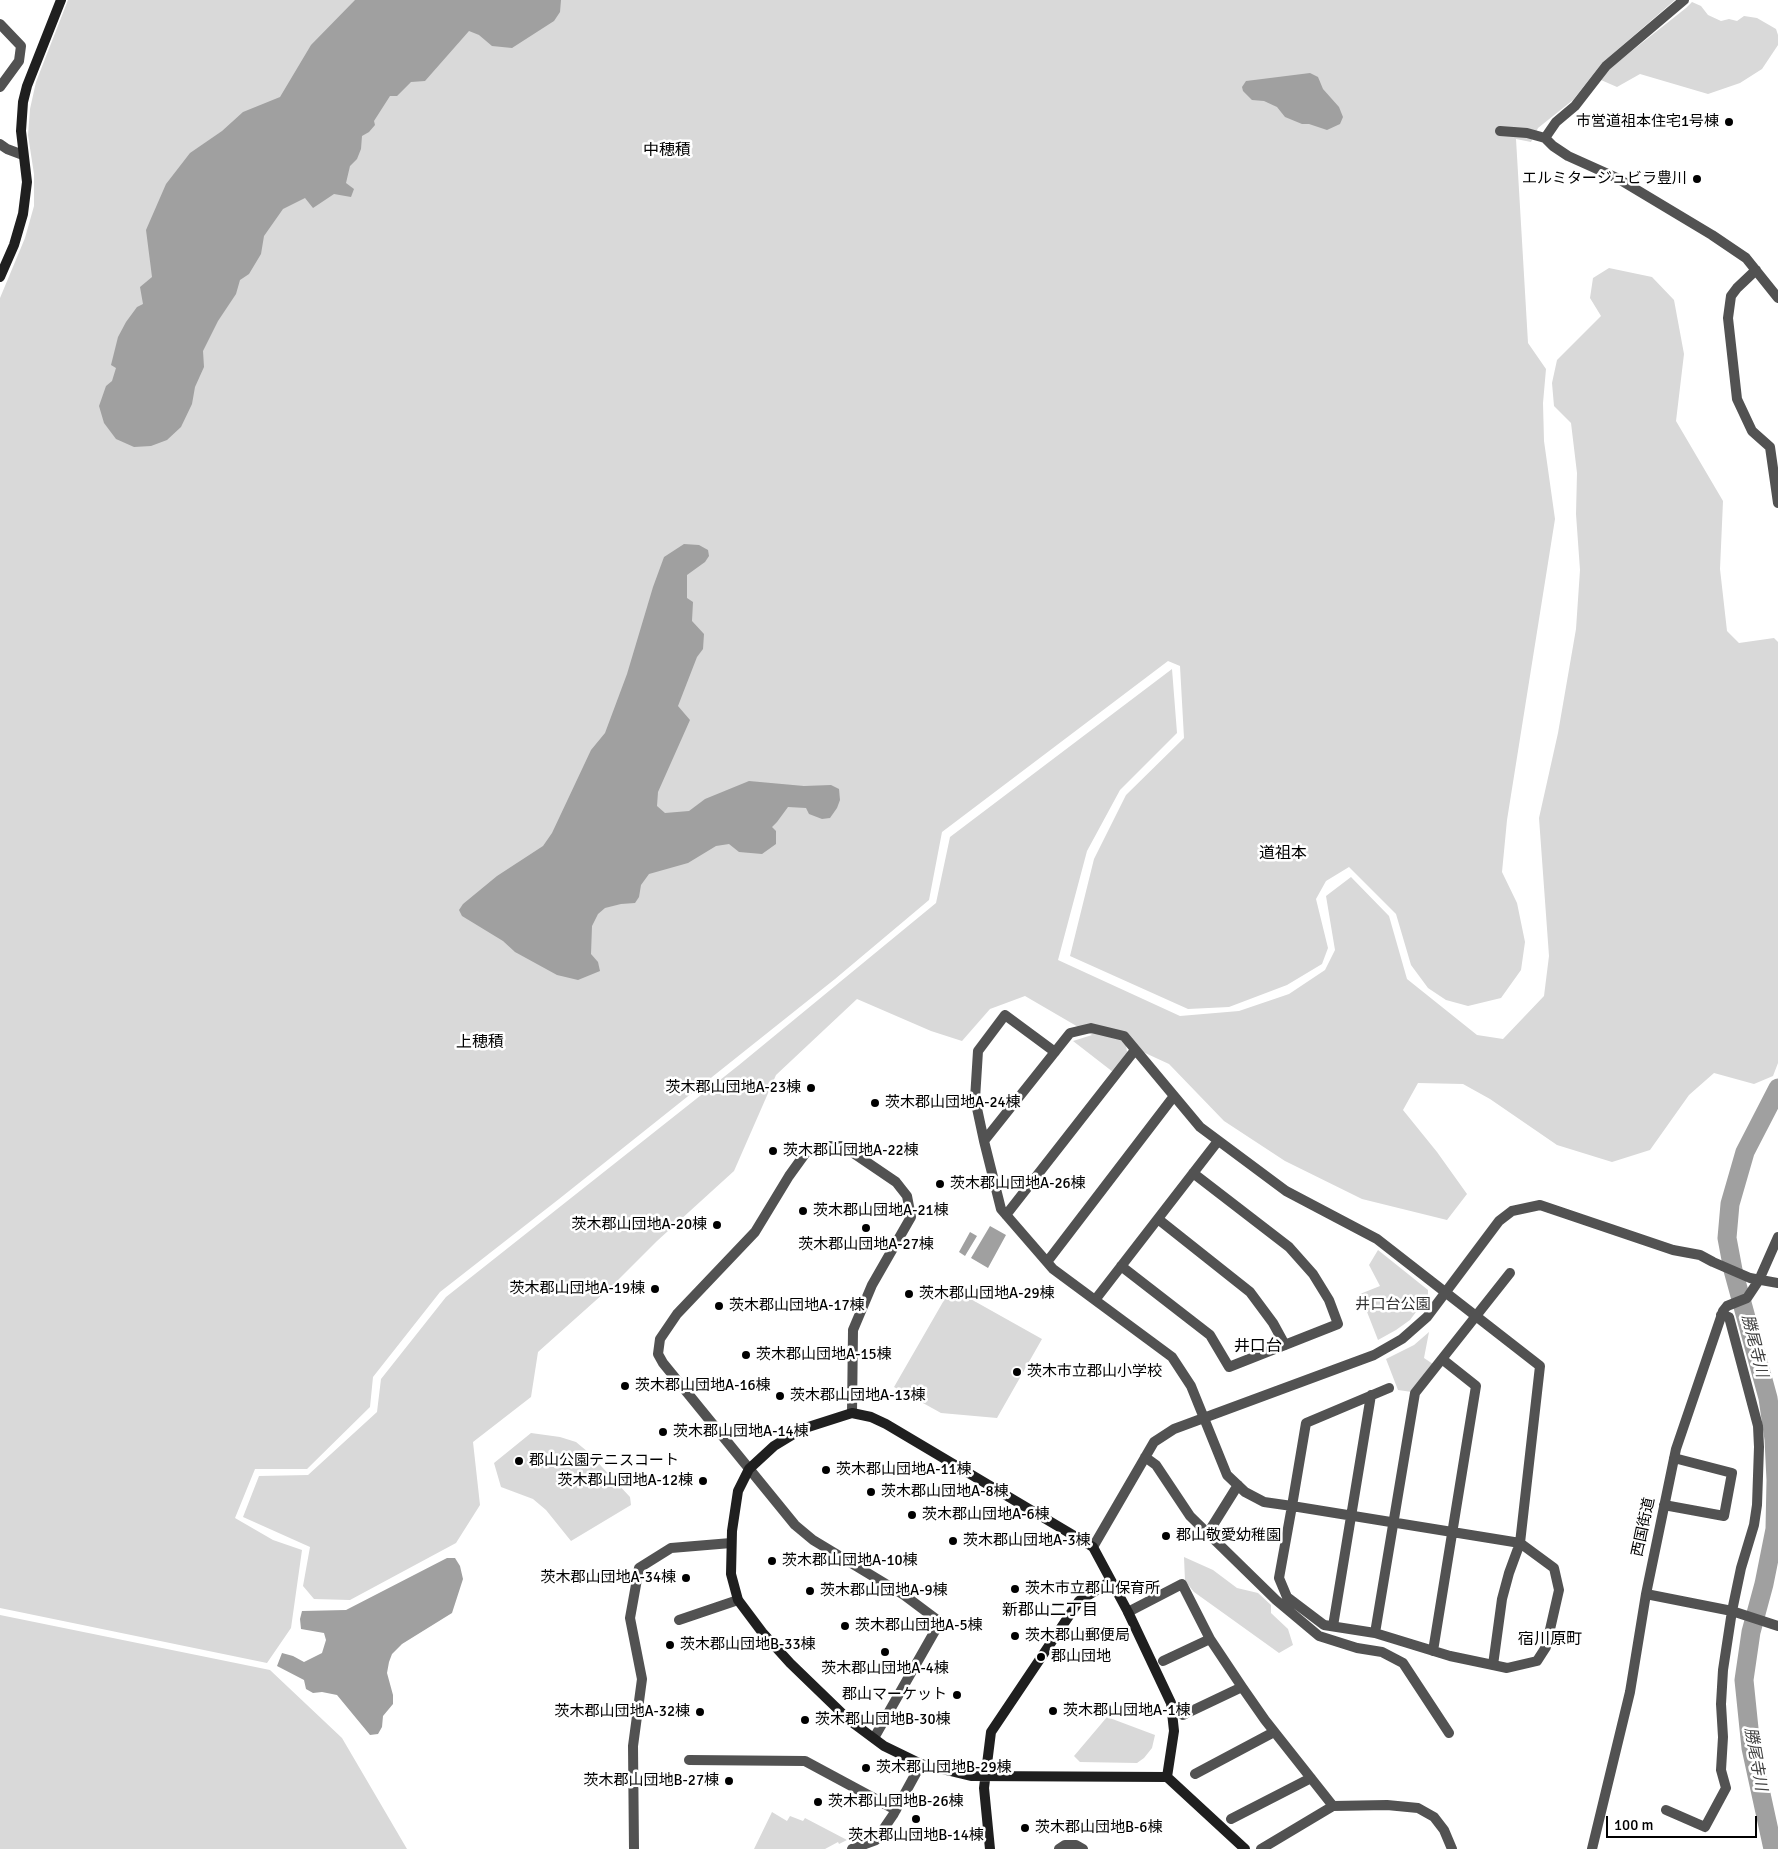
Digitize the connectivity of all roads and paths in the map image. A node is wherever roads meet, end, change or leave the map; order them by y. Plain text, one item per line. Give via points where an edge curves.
1 (61, 0) edge
2 (1684, 0) edge
3 (0, 24) edge
4 (0, 87) edge
5 (1500, 131) dead end
6 (1545, 138) junction
7 (0, 144) edge
8 (23, 155) junction
9 (1756, 270) junction
10 (0, 277) edge
11 (1778, 298) edge
12 (1776, 476) edge
13 (1778, 503) edge
14 (1136, 1050) junction
15 (1056, 1052) junction
16 (1174, 1096) junction
17 (984, 1141) junction
18 (1218, 1141) junction
19 (1193, 1173) junction
20 (1006, 1215) junction
21 (1158, 1219) junction
22 (1778, 1236) edge
23 (1047, 1262) junction
24 (1122, 1266) junction
25 (1510, 1273) dead end
26 (1754, 1282) junction
27 (1778, 1283) edge
28 (1446, 1292) junction
29 (1096, 1300) junction
30 (1476, 1315) junction
31 (1721, 1315) junction
32 (1285, 1345) junction
33 (1442, 1359) junction
34 (1389, 1388) dead end
35 (1371, 1395) junction
36 (852, 1413) junction
37 (1203, 1418) junction
38 (1145, 1457) junction
39 (1674, 1458) junction
40 (749, 1469) junction
41 (1238, 1486) junction
42 (1664, 1505) junction
43 (1292, 1506) junction
44 (1350, 1516) junction
45 (1394, 1523) junction
46 (1453, 1532) junction
47 (1208, 1533) junction
48 (731, 1543) junction
49 (1520, 1543) junction
50 (1093, 1547) junction
51 (1111, 1581) junction
52 (1646, 1594) junction
53 (738, 1600) junction
54 (1732, 1611) junction
55 (1128, 1612) junction
56 (679, 1620) dead end
57 (1333, 1626) junction
58 (1778, 1626) edge
59 (1375, 1633) junction
60 (1210, 1639) junction
61 (1434, 1651) junction
62 (1163, 1661) dead end
63 (1493, 1665) junction
64 (1242, 1686) junction
65 (1183, 1715) dead end
66 (1274, 1732) junction
67 (1449, 1733) dead end
68 (874, 1738) junction
69 (689, 1760) dead end
70 (921, 1764) junction
71 (1195, 1774) dead end
72 (986, 1775) junction
73 (1166, 1777) junction
74 (1310, 1778) junction
75 (1333, 1806) junction
76 (896, 1810) junction
77 (1666, 1810) dead end
78 (1231, 1819) dead end
79 (634, 1849) edge
80 (852, 1849) edge
81 (990, 1849) edge
82 (1059, 1849) edge
83 (1083, 1849) edge
84 (1245, 1849) edge
85 (1261, 1849) edge
86 (1452, 1849) edge
87 (1592, 1849) edge

1 - 8 street via 25,94 21,116
2 - 6 street via 1606,66
3 - 4 street via 21,46 19,61
5 - 6 street via 1527,132
6 - 9 street via 1568,156 1617,178 1733,248
7 - 8 street
8 - 10 street via 27,182 23,214
9 - 11 street
9 - 12 street via 1731,296 1728,318 1737,399 1752,431 1770,447
12 - 13 street
14 - 15 street via 1124,1036 1092,1028 1070,1033
14 - 16 street
14 - 20 street
15 - 17 street
15 - 17 street via 1005,1015 978,1051 975,1099
16 - 18 street via 1200,1128
16 - 23 street
17 - 20 street via 1001,1209
18 - 19 street
18 - 28 street via 1286,1191 1377,1239
19 - 21 street
19 - 32 street via 1289,1247 1313,1274 1329,1300 1338,1324
20 - 23 street
21 - 24 street
21 - 32 street via 1250,1292
22 - 26 street, 西国街道
23 - 29 street
24 - 29 street
24 - 32 street via 1210,1335 1229,1367
25 - 30 street
26 - 27 street
26 - 28 street via 1700,1255 1673,1250 1540,1205 1512,1211 1499,1222
26 - 31 street, 西国街道 via 1747,1298 1727,1306
28 - 30 street
28 - 37 street via 1427,1317 1402,1339 1374,1355
29 - 37 street via 1172,1357 1191,1386
30 - 33 street
30 - 49 street via 1540,1366
31 - 39 street, 西国街道
31 - 54 street via 1729,1317 1758,1426 1759,1447 1754,1525 1740,1568
33 - 45 street via 1415,1393
33 - 46 street via 1476,1386
34 - 35 street
35 - 43 street via 1306,1423
35 - 44 street
36 - 40 street via 802,1429 774,1446
36 - 40 street via 853,1330 872,1285 911,1217 907,1196 896,1182 843,1146 820,1146 808,1150 755,1232 677,1314 660,1339 658,1354 663,1364
36 - 50 street via 886,1424
37 - 38 street via 1167,1433 1154,1442
37 - 41 street via 1227,1475
38 - 47 street via 1156,1465 1190,1516
38 - 50 street
39 - 42 street, 西国街道
39 - 42 street via 1732,1473 1724,1516
40 - 48 street via 738,1491
40 - 68 street via 795,1526 904,1594 940,1622
41 - 43 street via 1264,1502
41 - 47 street
42 - 52 street, 西国街道
43 - 44 street
43 - 57 street via 1279,1578 1287,1596 1324,1625
44 - 45 street
44 - 57 street
45 - 46 street
45 - 59 street
46 - 49 street
46 - 61 street
47 - 67 street via 1276,1600 1319,1636 1382,1652 1403,1663
48 - 53 street via 731,1574
48 - 79 street via 671,1548 639,1568 630,1618 642,1679 633,1746
49 - 63 street via 1502,1599
49 - 63 street via 1554,1568 1559,1590 1546,1647 1537,1661 1508,1668
50 - 51 street
51 - 55 street
51 - 72 street via 1079,1601 991,1732
52 - 54 street
52 - 87 street, 西国街道 via 1630,1692
53 - 56 street
53 - 68 street via 790,1663 849,1720
54 - 58 street
54 - 77 street via 1721,1704 1724,1737 1721,1770 1726,1788 1705,1827
55 - 60 street via 1182,1584
55 - 73 street via 1171,1703 1174,1731
57 - 59 street
59 - 61 street
60 - 62 street
60 - 64 street
61 - 63 street
64 - 65 street
64 - 66 street
66 - 71 street
66 - 74 street
68 - 70 street
69 - 76 street via 805,1761
70 - 72 street via 971,1776
70 - 76 street
72 - 73 street
72 - 81 street via 984,1788
73 - 84 street
74 - 75 street
74 - 78 street
75 - 85 street
75 - 86 street via 1418,1808 1439,1823
76 - 80 street via 876,1840
82 - 83 street via 1076,1844

